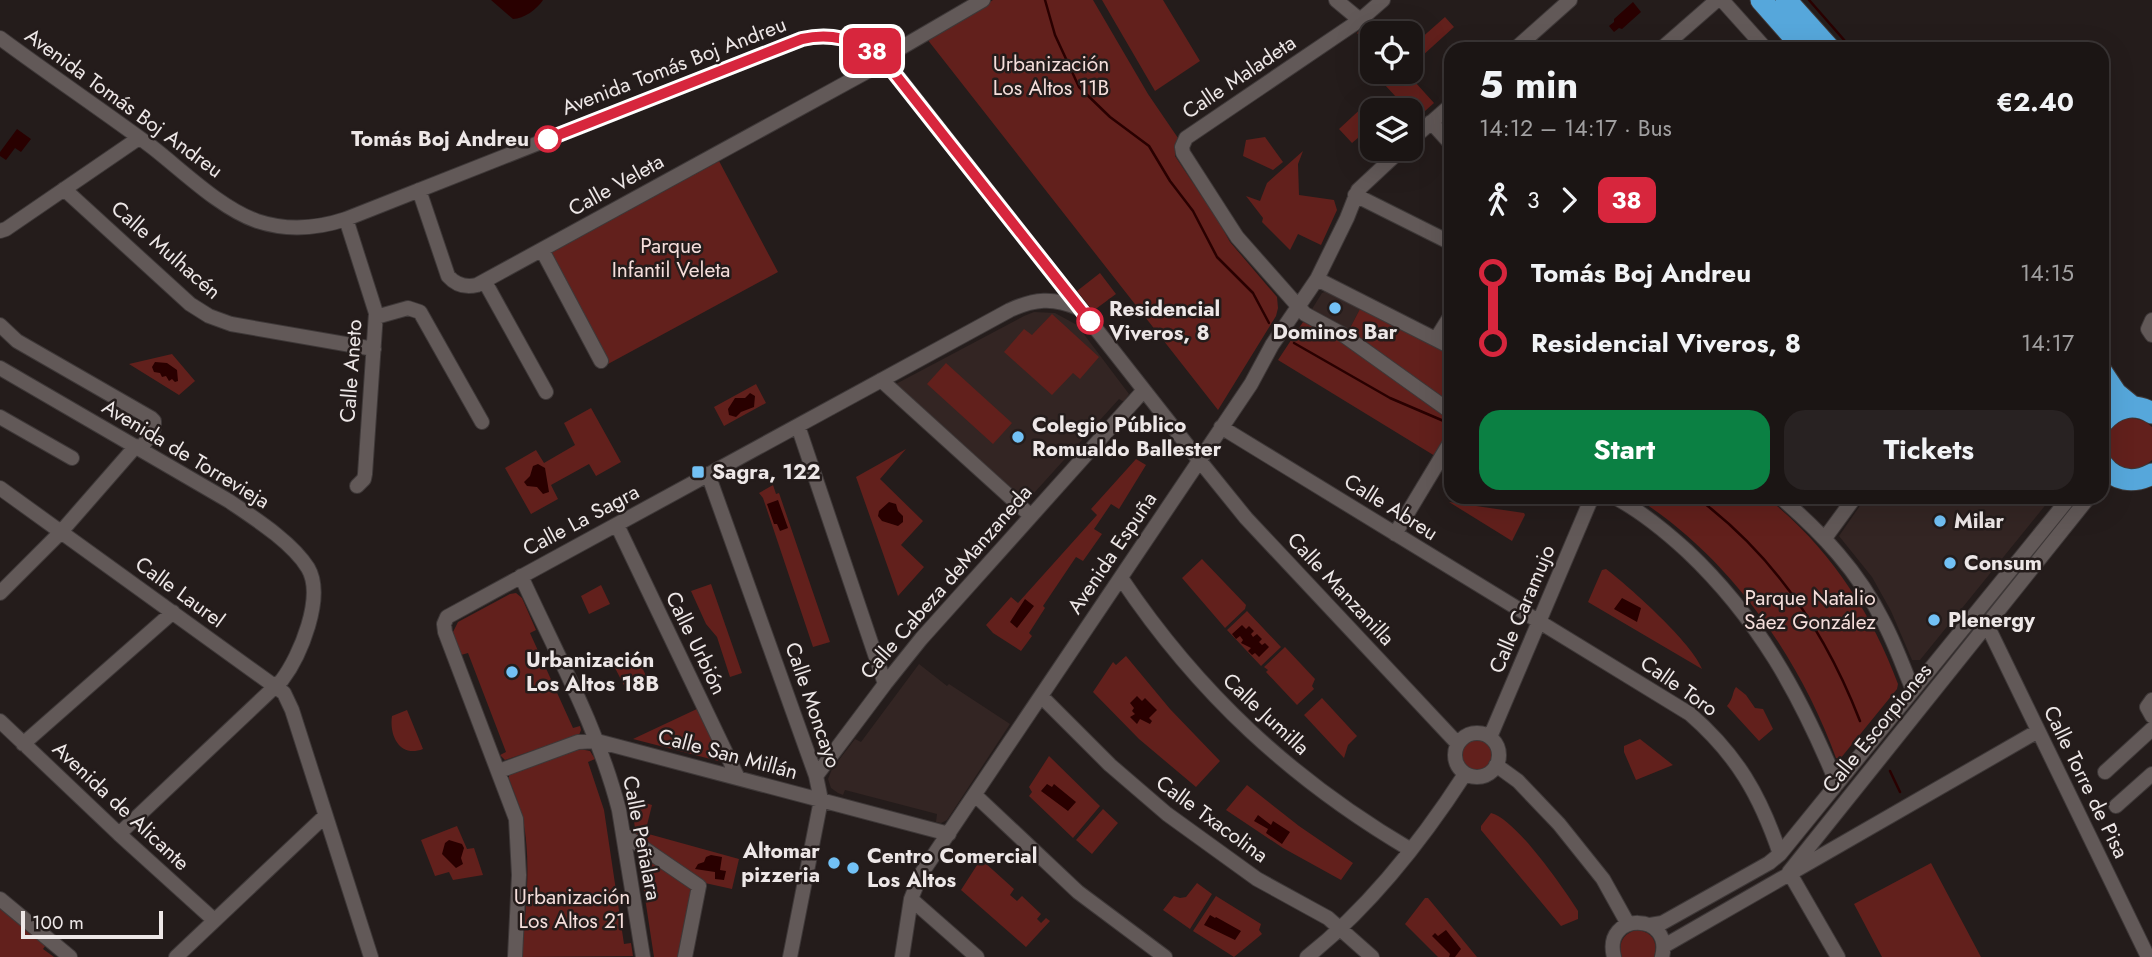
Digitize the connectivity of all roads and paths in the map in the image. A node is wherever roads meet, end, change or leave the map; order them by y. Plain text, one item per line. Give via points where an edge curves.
1 (983, 0) edge
2 (1336, 0) edge
3 (1383, 0) edge
4 (1570, 0) edge
5 (1719, 0) edge
6 (1761, 0) edge
7 (1786, 0) edge
8 (1360, 20) junction
9 (0, 38) edge
10 (1523, 42) edge
11 (1669, 42) edge
12 (1759, 42) edge
13 (1798, 42) edge
14 (1824, 42) edge
15 (883, 60) junction
16 (1444, 111) edge
17 (1431, 122) junction
18 (1423, 129) edge
19 (1444, 136) edge
20 (139, 138) junction
21 (1389, 161) edge
22 (64, 189) junction
23 (419, 190) junction
24 (1355, 195) junction
25 (346, 219) junction
26 (0, 231) edge
27 (1444, 240) edge
28 (542, 250) junction
29 (1057, 279) junction
30 (1317, 279) junction
31 (485, 282) junction
32 (1050, 300) junction
33 (1299, 307) junction
34 (1080, 309) junction
35 (376, 317) junction
36 (2152, 320) edge
37 (0, 325) edge
38 (1444, 326) edge
39 (2152, 335) edge
40 (1436, 339) junction
41 (1444, 343) edge
42 (374, 349) junction
43 (601, 360) dead end
44 (0, 368) edge
45 (881, 380) junction
46 (2109, 382) edge
47 (1144, 390) junction
48 (546, 393) dead end
49 (1444, 407) edge
50 (2146, 410) edge
51 (2109, 416) edge
52 (0, 417) edge
53 (482, 422) dead end
54 (798, 426) junction
55 (1221, 427) junction
56 (138, 447) junction
57 (1444, 453) edge
58 (72, 458) dead end
59 (1199, 460) junction
60 (708, 474) junction
61 (2152, 474) edge
62 (2109, 475) edge
63 (357, 486) dead end
64 (0, 488) edge
65 (1588, 504) edge
66 (1626, 504) edge
67 (1788, 504) edge
68 (1851, 504) edge
69 (2064, 504) edge
70 (2084, 504) edge
71 (1031, 516) junction
72 (617, 526) junction
73 (60, 533) junction
74 (1395, 534) junction
75 (1825, 538) junction
76 (522, 576) junction
77 (1121, 578) junction
78 (0, 593) edge
79 (173, 612) junction
80 (1539, 622) junction
81 (1987, 625) junction
82 (885, 684) junction
83 (276, 687) junction
84 (1913, 690) junction
85 (1041, 696) junction
86 (2152, 700) edge
87 (2152, 716) edge
88 (0, 721) edge
89 (2152, 729) edge
90 (2038, 730) junction
91 (1490, 737) junction
92 (597, 741) junction
93 (1457, 743) junction
94 (23, 744) junction
95 (1496, 765) junction
96 (499, 771) junction
97 (2105, 772) dead end
98 (1465, 774) junction
99 (2152, 774) edge
100 (816, 776) junction
101 (738, 778) junction
102 (1837, 784) junction
103 (975, 795) junction
104 (821, 800) junction
105 (2116, 806) dead end
106 (325, 816) junction
107 (119, 834) junction
108 (623, 834) junction
109 (949, 834) junction
110 (1411, 850) junction
111 (1780, 854) junction
112 (1789, 872) junction
113 (0, 899) edge
114 (911, 900) junction
115 (214, 920) junction
116 (1628, 924) junction
117 (1650, 925) junction
118 (1339, 929) junction
119 (1663, 951) edge
120 (1610, 954) edge
121 (70, 957) edge
122 (177, 957) edge
123 (371, 957) edge
124 (514, 957) edge
125 (643, 957) edge
126 (684, 957) edge
127 (790, 957) edge
128 (902, 957) edge
129 (977, 957) edge
130 (1165, 957) edge
131 (1307, 957) edge
132 (1372, 957) edge
133 (1838, 957) edge
134 (2148, 957) edge

1 - 15 street, Calle Veleta
2 - 8 street
3 - 8 street, Calle Maladeta
4 - 10 street
5 - 11 street
5 - 12 street
6 - 13 highway
7 - 14 highway
8 - 33 street, Calle Maladeta via 1186,138 1182,147 1231,230
9 - 20 street, Avenida Tomás Boj Andreu
15 - 23 street, Avenida Tomás Boj Andreu via 846,38 802,39
15 - 28 street, Calle Veleta
15 - 29 street, Avenida Tomás Boj Andreu
16 - 17 street
17 - 18 street
17 - 19 street
20 - 22 street
20 - 25 street, Avenida Tomás Boj Andreu via 229,207 253,219 298,228
21 - 24 street, Avenida Espuña
22 - 26 street
22 - 42 street, Calle Mulhacén via 209,316 231,324
23 - 25 street, Avenida Tomás Boj Andreu
23 - 31 street via 448,276 464,287
24 - 27 street
24 - 30 street, Avenida Espuña
25 - 35 street, Calle Aneto
28 - 31 street, Calle Veleta
28 - 43 street
29 - 32 street via 1058,288
29 - 34 street, Avenida Tomás Boj Andreu
30 - 33 street, Avenida Espuña
30 - 40 street
31 - 48 street
32 - 34 street, Calle La Sagra
32 - 45 street, Calle La Sagra via 1018,307
33 - 49 street
33 - 55 street, Avenida Espuña
34 - 47 street, Avenida Tomás Boj Andreu
35 - 42 street, Calle Aneto
35 - 53 street via 408,308 420,312
36 - 39 street via 2148,329
37 - 56 street via 17,341 151,418 155,424
38 - 40 street
40 - 41 street
42 - 63 street, Calle Aneto via 365,474
44 - 56 street, Avenida de Torrevieja
45 - 54 street, Calle La Sagra
45 - 71 street
46 - 50 highway via 2116,393
47 - 59 street, Avenida Tomás Boj Andreu
47 - 71 street, Calle Cabeza deManzaneda
50 - 51 highway
52 - 58 street
54 - 60 street, Calle La Sagra
54 - 82 street
55 - 59 street, Avenida Espuña
55 - 74 street, Calle Abreu
56 - 73 street
56 - 83 street, Avenida de Torrevieja via 251,515 309,569 313,596 306,632
57 - 74 street
59 - 77 street, Avenida Espuña
59 - 93 street, Calle Manzanilla via 1280,555
60 - 72 street, Calle La Sagra
60 - 100 street, Calle Moncayo
61 - 62 highway via 2133,480
64 - 73 street, Calle Laurel
65 - 80 street, Calle Caramujo
66 - 102 street via 1677,541 1740,608 1792,686
67 - 75 street
68 - 75 street
69 - 84 street, Calle Escorpiones
70 - 81 street, Calle Escorpiones
71 - 82 street, Calle Cabeza deManzaneda
72 - 76 street, Calle La Sagra
72 - 101 street, Calle Urbión
73 - 78 street
73 - 79 street, Calle Laurel
74 - 80 street, Calle Abreu
75 - 84 street via 1875,604
76 - 92 street, Calle Peñalara
76 - 96 street, Calle La Sagra via 451,615 444,624
77 - 85 street, Avenida Espuña
77 - 110 street, Calle Jumilla via 1171,647 1239,722 1304,779
79 - 83 street, Calle Laurel
79 - 94 street
80 - 91 street, Calle Caramujo
80 - 111 street, Calle Toro via 1681,708 1707,729 1755,792
81 - 90 street, Calle Torre de Pisa
81 - 112 street, Calle Escorpiones
82 - 100 street, Calle Cabeza deManzaneda
83 - 106 street via 288,701
83 - 107 street, Avenida de Torrevieja
84 - 102 street, Calle Escorpiones
85 - 103 street, Avenida Espuña
85 - 118 street, Calle Txacolina via 1167,814 1226,858
86 - 87 street via 2147,707
88 - 94 street, Avenida de Alicante
89 - 97 street
90 - 112 street
90 - 134 street, Calle Torre de Pisa
91 - 93 street via 1472,733
91 - 95 street via 1499,753
92 - 96 street, Calle San Millán via 578,742
92 - 101 street, Calle San Millán
92 - 108 street, Calle Peñalara
93 - 98 street via 1456,764
94 - 107 street, Avenida de Alicante
95 - 98 street via 1483,776
95 - 116 street via 1559,824 1603,879
96 - 124 street, Calle La Sagra via 519,835
98 - 110 street
99 - 105 street
100 - 104 street, Calle Moncayo
101 - 104 street, Calle San Millán
102 - 111 street, Calle Escorpiones
103 - 109 street, Avenida Espuña
103 - 130 street via 1078,892
104 - 109 street, Calle San Millán
104 - 127 street, Calle Moncayo
106 - 115 street
106 - 123 street
107 - 115 street, Avenida de Alicante
108 - 125 street, Calle Peñalara
108 - 126 street via 699,886
109 - 114 street, Avenida Espuña via 921,874
110 - 118 street
111 - 117 street, Calle Escorpiones via 1662,923
112 - 119 street, Calle Escorpiones
112 - 133 street
113 - 121 street
114 - 128 street, Avenida Espuña
114 - 129 street
115 - 122 street
116 - 117 street
116 - 120 street via 1616,935
117 - 119 street via 1660,934
118 - 131 street
118 - 132 street, Calle Txacolina

